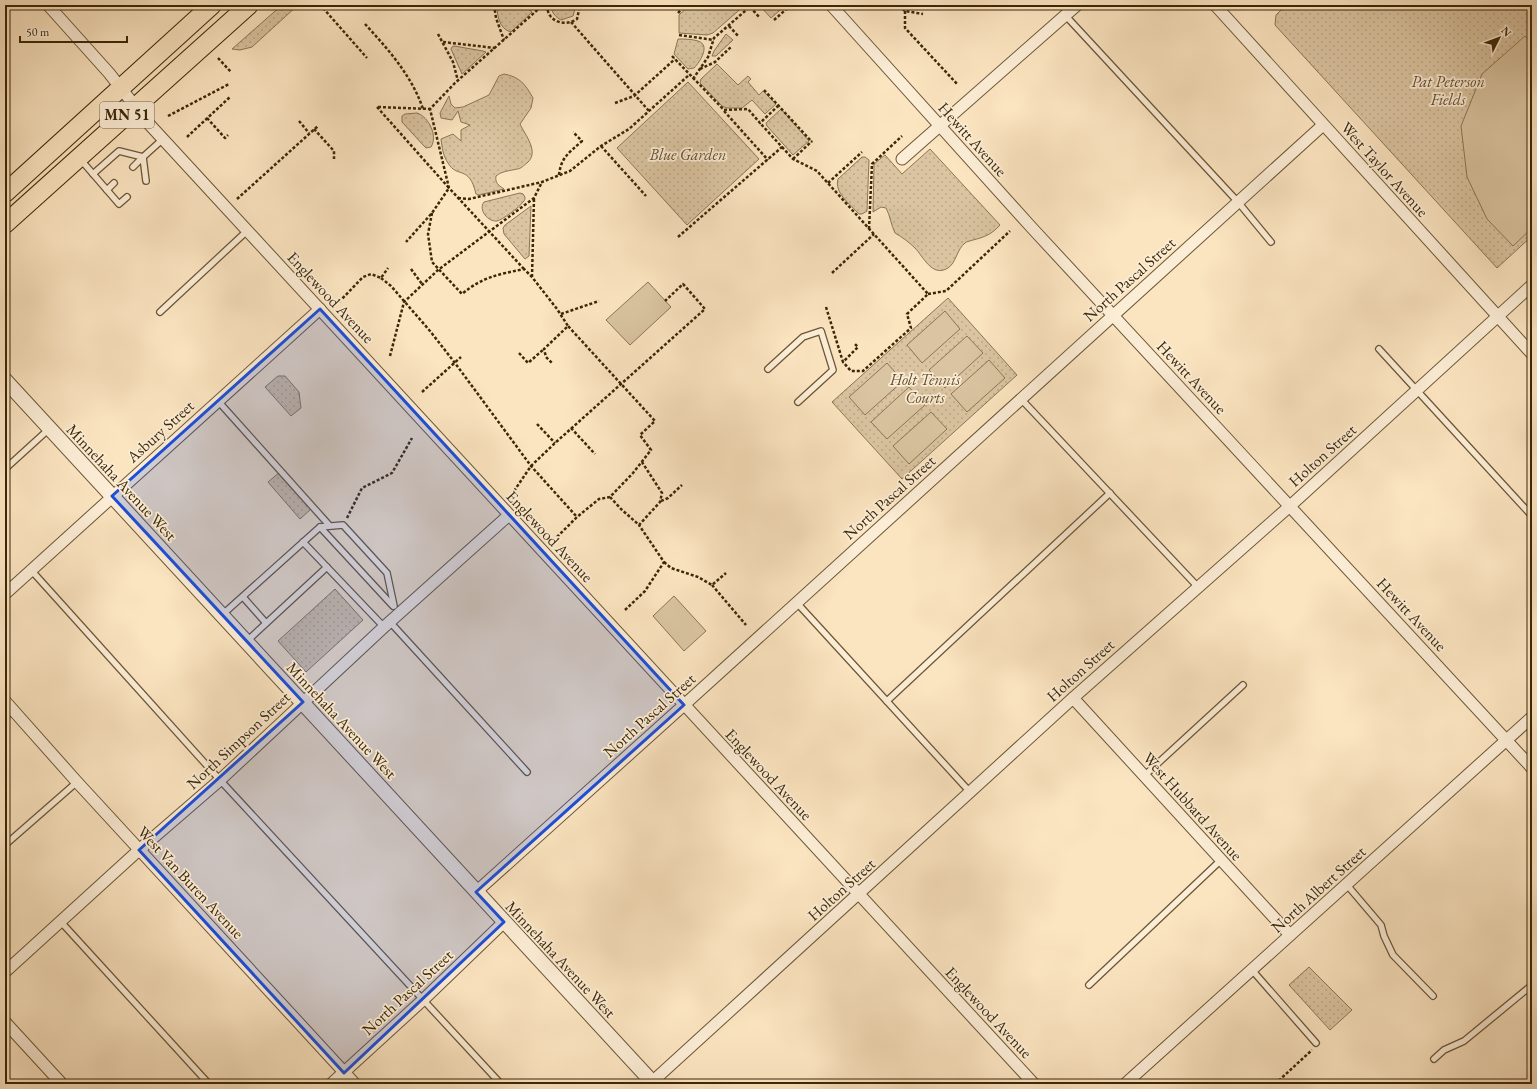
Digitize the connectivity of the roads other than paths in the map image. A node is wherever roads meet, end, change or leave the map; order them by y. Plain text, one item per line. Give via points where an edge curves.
1 (48, 5) edge
2 (212, 5) edge
3 (249, 5) edge
4 (831, 5) edge
5 (1077, 5) edge
6 (1215, 5) edge
7 (1065, 15) junction
8 (121, 88) junction
9 (135, 107) junction
10 (1323, 125) junction
11 (940, 126) junction
12 (163, 139) junction
13 (143, 157) junction
14 (902, 158) dead end
15 (79, 159) junction
16 (133, 167) dead end
17 (93, 174) junction
18 (146, 181) dead end
19 (114, 183) dead end
20 (107, 190) junction
21 (5, 192) edge
22 (127, 197) dead end
23 (1238, 202) junction
24 (5, 224) edge
25 (248, 230) junction
26 (1271, 242) dead end
27 (1532, 285) edge
28 (320, 309) junction
29 (160, 312) dead end
30 (1112, 315) junction
31 (1498, 316) junction
32 (1379, 349) dead end
33 (1532, 354) edge
34 (768, 369) dead end
35 (5, 380) edge
36 (1417, 390) junction
37 (1021, 399) junction
38 (218, 401) junction
39 (798, 402) dead end
40 (49, 429) junction
41 (5, 469) edge
42 (1110, 493) junction
43 (112, 496) junction
44 (1290, 506) junction
45 (509, 515) junction
46 (1532, 516) edge
47 (329, 525) junction
48 (320, 527) junction
49 (304, 542) junction
50 (327, 567) junction
51 (31, 570) junction
52 (1198, 587) junction
53 (5, 594) edge
54 (243, 597) junction
55 (797, 603) junction
56 (397, 610) junction
57 (222, 616) junction
58 (266, 623) junction
59 (387, 625) junction
60 (246, 642) junction
61 (1243, 685) dead end
62 (1073, 698) junction
63 (5, 701) edge
64 (887, 701) junction
65 (303, 702) junction
66 (684, 705) junction
67 (9, 714) edge
68 (1532, 717) edge
69 (1507, 740) junction
70 (1532, 768) edge
71 (527, 772) dead end
72 (1144, 776) junction
73 (220, 780) junction
74 (77, 782) junction
75 (970, 792) junction
76 (5, 844) edge
77 (139, 850) junction
78 (1221, 860) junction
79 (1347, 885) junction
80 (476, 892) junction
81 (858, 895) junction
82 (60, 922) junction
83 (504, 922) junction
84 (1290, 935) junction
85 (1252, 970) junction
86 (5, 972) edge
87 (1089, 985) dead end
88 (1532, 985) edge
89 (1433, 996) dead end
90 (424, 999) junction
91 (5, 1022) edge
92 (1313, 1045) road end
93 (1434, 1059) dead end
94 (344, 1073) junction
95 (653, 1083) edge
96 (62, 1084) edge
97 (209, 1084) edge
98 (331, 1084) edge
99 (354, 1084) edge
100 (501, 1084) edge
101 (1034, 1084) edge
102 (1125, 1084) edge

1 - 8 street, Englewood Avenue
2 - 8 main road, MN 51
3 - 9 main road, MN 51
4 - 11 street, Hewitt Avenue
5 - 7 street
6 - 10 street, West Taylor Avenue
7 - 11 street
7 - 23 lane
8 - 9 street, Englewood Avenue
8 - 21 main road, MN 51
9 - 12 street, Englewood Avenue
9 - 15 main road, MN 51
10 - 23 street, North Pascal Street
10 - 31 street, West Taylor Avenue
11 - 14 street
11 - 30 street, Hewitt Avenue
12 - 13 lane
12 - 25 street, Englewood Avenue
13 - 16 lane
13 - 17 lane via 119,151
13 - 18 lane
15 - 17 lane
15 - 24 main road, MN 51
17 - 20 lane
19 - 20 lane
20 - 22 lane via 119,204
23 - 26 lane
23 - 30 street, North Pascal Street
25 - 28 street, Englewood Avenue
25 - 29 lane
27 - 31 street, Holton Street
28 - 38 street, Asbury Street
28 - 45 street, Englewood Avenue
30 - 37 street, North Pascal Street
30 - 44 street, Hewitt Avenue
31 - 33 street, West Taylor Avenue
31 - 36 street, Holton Street
32 - 36 lane
34 - 39 lane via 803,337 821,331 833,370
35 - 40 street, Minnehaha Avenue West
36 - 44 street, Holton Street
36 - 46 lane
37 - 42 lane
37 - 55 street, North Pascal Street
38 - 43 street, Asbury Street
38 - 47 lane
40 - 41 lane
40 - 43 street, Minnehaha Avenue West
42 - 52 lane
42 - 64 lane
43 - 51 street, Asbury Street
43 - 57 street, Minnehaha Avenue West
44 - 52 street, Holton Street
44 - 69 street, Hewitt Avenue
45 - 56 street, North Simpson Street
45 - 66 street, Englewood Avenue
47 - 48 lane
47 - 56 lane via 343,525 387,573
48 - 49 lane
48 - 56 lane
49 - 50 lane
49 - 54 lane
50 - 58 lane
50 - 59 lane
51 - 53 street, Asbury Street
51 - 73 lane
52 - 62 street, Holton Street
54 - 57 lane
54 - 58 lane
55 - 64 lane
55 - 66 street, North Pascal Street
56 - 59 street, North Simpson Street
57 - 60 street, Minnehaha Avenue West
58 - 60 lane
59 - 65 street, North Simpson Street
59 - 71 lane
60 - 65 street, Minnehaha Avenue West
61 - 72 lane
62 - 72 street, West Hubbard Avenue
62 - 75 street, Holton Street
63 - 67 street, West Van Buren Avenue
64 - 75 lane
65 - 73 street, North Simpson Street
65 - 80 street, Minnehaha Avenue West
66 - 80 street, North Pascal Street
66 - 81 street, Englewood Avenue
67 - 74 street, West Van Buren Avenue
68 - 69 street, North Albert Street
69 - 70 street, Hewitt Avenue
69 - 79 street, North Albert Street
72 - 78 street, West Hubbard Avenue
73 - 77 street, North Simpson Street
73 - 90 lane
74 - 76 lane
74 - 77 street, West Van Buren Avenue
75 - 81 street, Holton Street
77 - 82 street, North Simpson Street
77 - 94 street, West Van Buren Avenue
78 - 84 street, West Hubbard Avenue
78 - 87 lane
79 - 84 street, North Albert Street
79 - 89 lane via 1381,925 1393,955
80 - 83 street, Minnehaha Avenue West
81 - 95 street, Holton Street
81 - 101 street, Englewood Avenue
82 - 86 street, North Simpson Street
82 - 97 lane
83 - 90 street, North Pascal Street
83 - 95 street, Minnehaha Avenue West
84 - 85 street, North Albert Street
85 - 92 lane
85 - 102 street, North Albert Street
88 - 93 lane via 1464,1042 1444,1050
90 - 94 street, North Pascal Street
90 - 100 lane
91 - 96 street
94 - 98 street, North Pascal Street
94 - 99 street, West Van Buren Avenue

